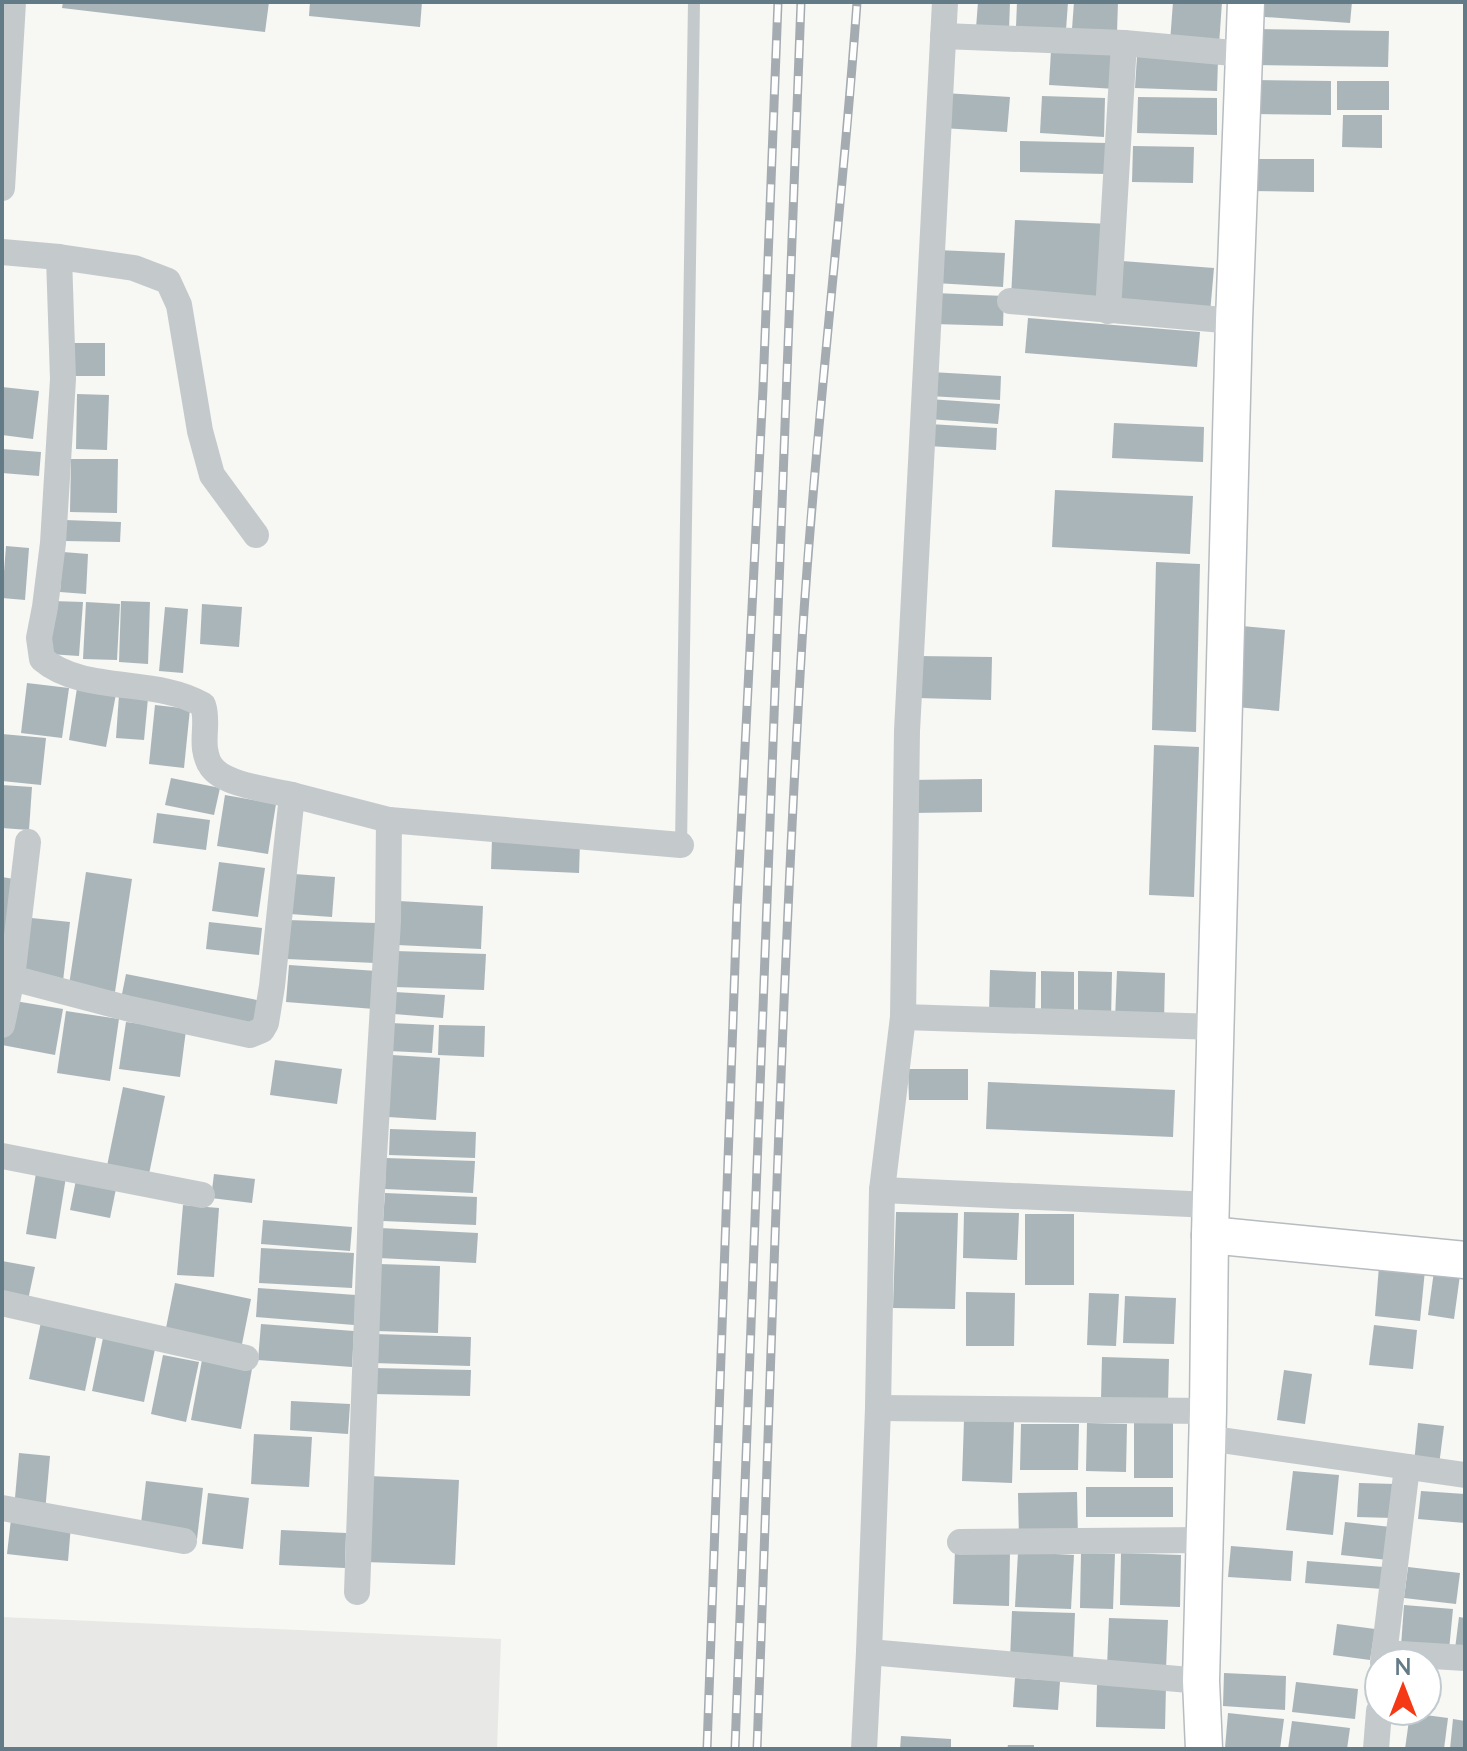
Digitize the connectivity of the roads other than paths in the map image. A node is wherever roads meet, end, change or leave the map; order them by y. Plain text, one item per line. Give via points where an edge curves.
1 (13, 2) edge
2 (694, 2) edge
3 (945, 2) edge
4 (1246, 2) edge
5 (943, 36) junction
6 (1124, 43) junction
7 (1244, 54) junction
8 (2, 188) edge
9 (2, 252) edge
10 (59, 257) junction
11 (1010, 301) dead end
12 (1108, 311) junction
13 (1234, 321) junction
14 (256, 535) dead end
15 (292, 795) junction
16 (389, 820) junction
17 (28, 842) dead end
18 (681, 845) joint
19 (7, 976) edge
20 (903, 1017) junction
21 (2, 1025) edge
22 (1216, 1027) junction
23 (2, 1156) edge
24 (882, 1190) junction
25 (202, 1195) dead end
26 (1210, 1220) junction
27 (1465, 1260) edge
28 (2, 1303) edge
29 (246, 1358) dead end
30 (878, 1408) junction
31 (1208, 1425) junction
32 (1407, 1467) junction
33 (1465, 1475) edge
34 (2, 1508) edge
35 (1205, 1540) junction
36 (184, 1541) dead end
37 (960, 1542) dead end
38 (357, 1592) dead end
39 (1385, 1647) edge
40 (869, 1652) junction
41 (1443, 1658) edge
42 (1465, 1658) edge
43 (1201, 1681) junction
44 (1378, 1727) edge
45 (864, 1749) edge
46 (1204, 1749) edge
47 (1376, 1749) edge

1 - 8 street
2 - 18 lane
3 - 5 street
4 - 7 street
5 - 6 street
5 - 20 street via 907,731
6 - 7 street
6 - 12 street
7 - 13 street
9 - 10 street
10 - 14 street via 134,268 168,281 179,305 212,475
10 - 15 street via 63,379 53,543 39,638 42,659 53,669 89,679 194,700 203,705 206,756 217,773
11 - 12 street
12 - 13 street
13 - 22 street
15 - 16 street
15 - 19 street via 272,986 262,1030 250,1035
16 - 18 street
16 - 38 street
17 - 19 street
19 - 21 street
20 - 22 street
20 - 24 street
22 - 26 street
23 - 25 street
24 - 26 street
24 - 30 street
26 - 27 street
26 - 31 street
28 - 29 street
30 - 31 street
30 - 40 street
31 - 32 street
31 - 35 street
32 - 33 street
32 - 39 street
34 - 36 street
35 - 37 street
35 - 43 street
40 - 43 street
40 - 45 street
41 - 42 street
43 - 46 street
44 - 47 street

